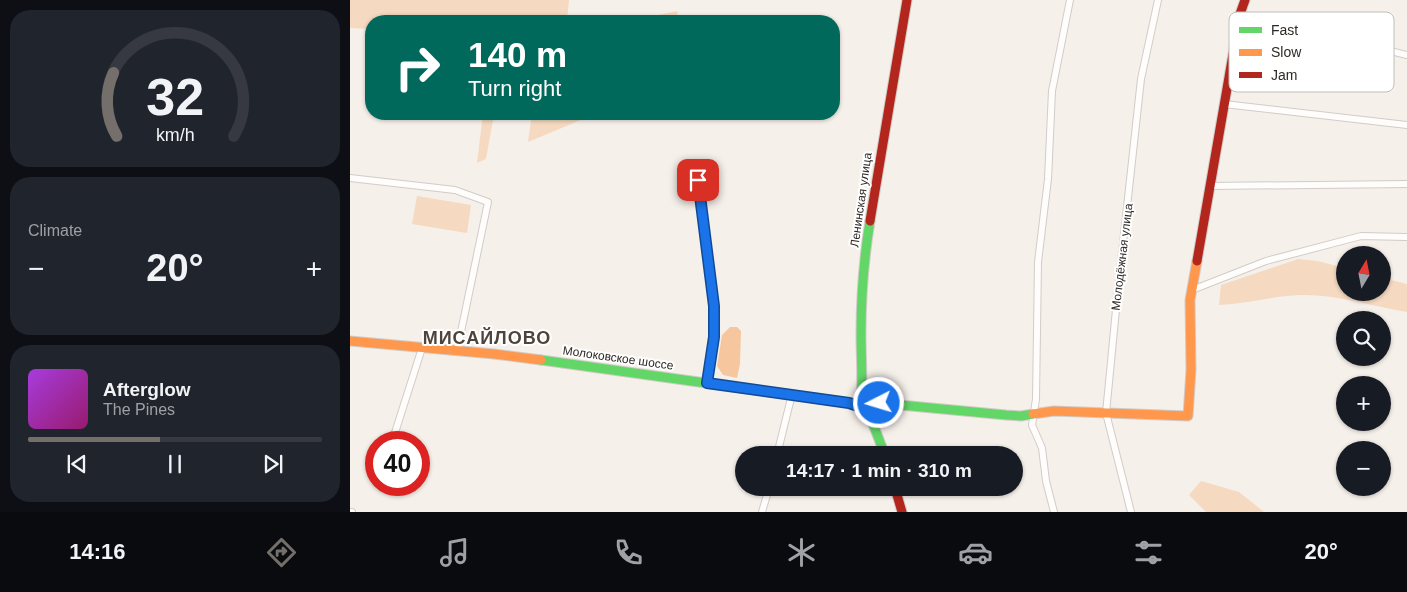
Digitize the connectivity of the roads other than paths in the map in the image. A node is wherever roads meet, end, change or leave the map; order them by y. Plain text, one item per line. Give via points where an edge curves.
1 (907, 0) edge
2 (1070, 0) edge
3 (1158, 0) edge
4 (1245, 0) edge
5 (1241, 12) edge
6 (1394, 52) edge
7 (1407, 55) edge
8 (1229, 76) edge
9 (1224, 104) junction
10 (1407, 125) edge
11 (350, 178) edge
12 (698, 180) dead end
13 (1407, 184) edge
14 (1210, 186) junction
15 (1407, 237) edge
16 (1192, 290) junction
17 (350, 341) edge
18 (422, 348) junction
19 (457, 350) junction
20 (707, 383) junction
21 (792, 394) junction
22 (861, 407) junction
23 (1106, 413) junction
24 (1034, 414) junction
25 (396, 431) edge
26 (779, 446) edge
27 (882, 446) edge
28 (767, 496) edge
29 (897, 496) edge
30 (762, 512) edge
31 (902, 512) edge
32 (1054, 512) edge
33 (1131, 512) edge

1 - 22 street, Ленинская улица via 866,245
2 - 24 street via 1052,91 1048,179 1038,262
3 - 23 street, Молодёжная улица via 1141,79
4 - 5 street
6 - 7 street
8 - 9 street
9 - 10 street
9 - 14 street
11 - 19 street via 454,190 488,202
12 - 20 street via 714,306 714,337
13 - 14 street
14 - 16 street
15 - 16 street via 1361,236 1266,261
16 - 23 street via 1188,416
17 - 18 street, Молоковское шоссе
18 - 19 street, Молоковское шоссе
18 - 25 street
19 - 20 street, Молоковское шоссе
20 - 21 street, Молоковское шоссе
21 - 22 street, Молоковское шоссе
21 - 26 street
22 - 24 street via 879,403 1006,415
22 - 27 street via 873,424
23 - 24 street via 1054,411
23 - 33 street, Молодёжная улица
24 - 32 street via 1032,424 1042,448
28 - 30 street
29 - 31 street

